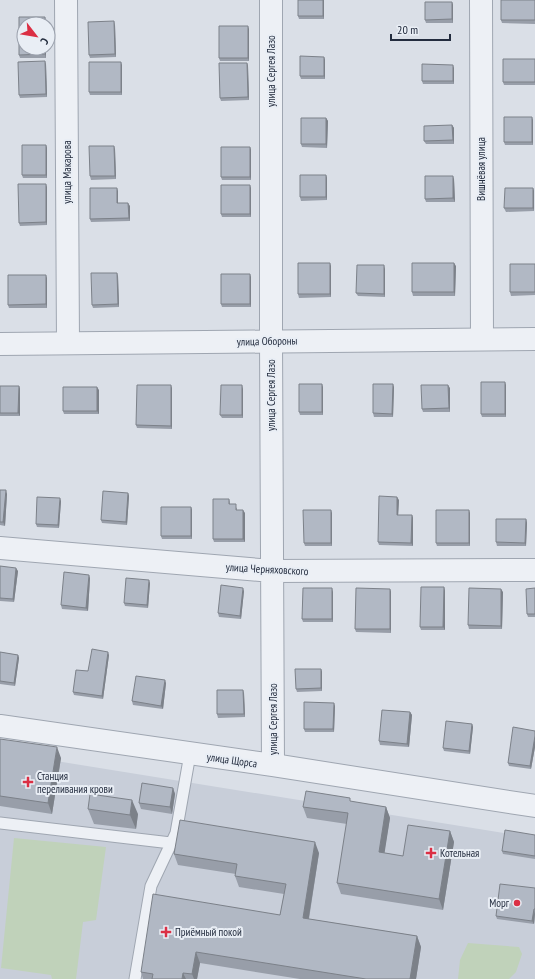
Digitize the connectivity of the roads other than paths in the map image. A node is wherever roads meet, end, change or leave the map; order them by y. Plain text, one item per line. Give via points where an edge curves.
1 (66, 0) edge
2 (271, 0) edge
3 (480, 0) edge
4 (482, 339) junction
5 (535, 339) edge
6 (271, 341) junction
7 (68, 343) junction
8 (0, 344) edge
9 (0, 548) edge
10 (535, 570) edge
11 (272, 571) junction
12 (0, 726) edge
13 (190, 754) junction
14 (273, 765) junction
15 (535, 806) edge
16 (0, 823) edge
17 (171, 843) junction
18 (135, 979) edge

1 - 7 street, улица Макарова
2 - 6 street, улица Сергея Лазо
3 - 4 street, Вишнёвая улица
4 - 5 street, улица Обороны
4 - 6 street, улица Обороны
6 - 7 street, улица Обороны
6 - 11 street, улица Сергея Лазо
7 - 8 street, улица Обороны
9 - 11 street, улица Черняховского
10 - 11 street, улица Черняховского
11 - 14 street, улица Сергея Лазо
12 - 13 street, улица Щорса
13 - 14 street, улица Щорса
13 - 17 lane via 176,833
14 - 15 street, улица Щорса
16 - 17 lane
17 - 18 lane via 151,886

